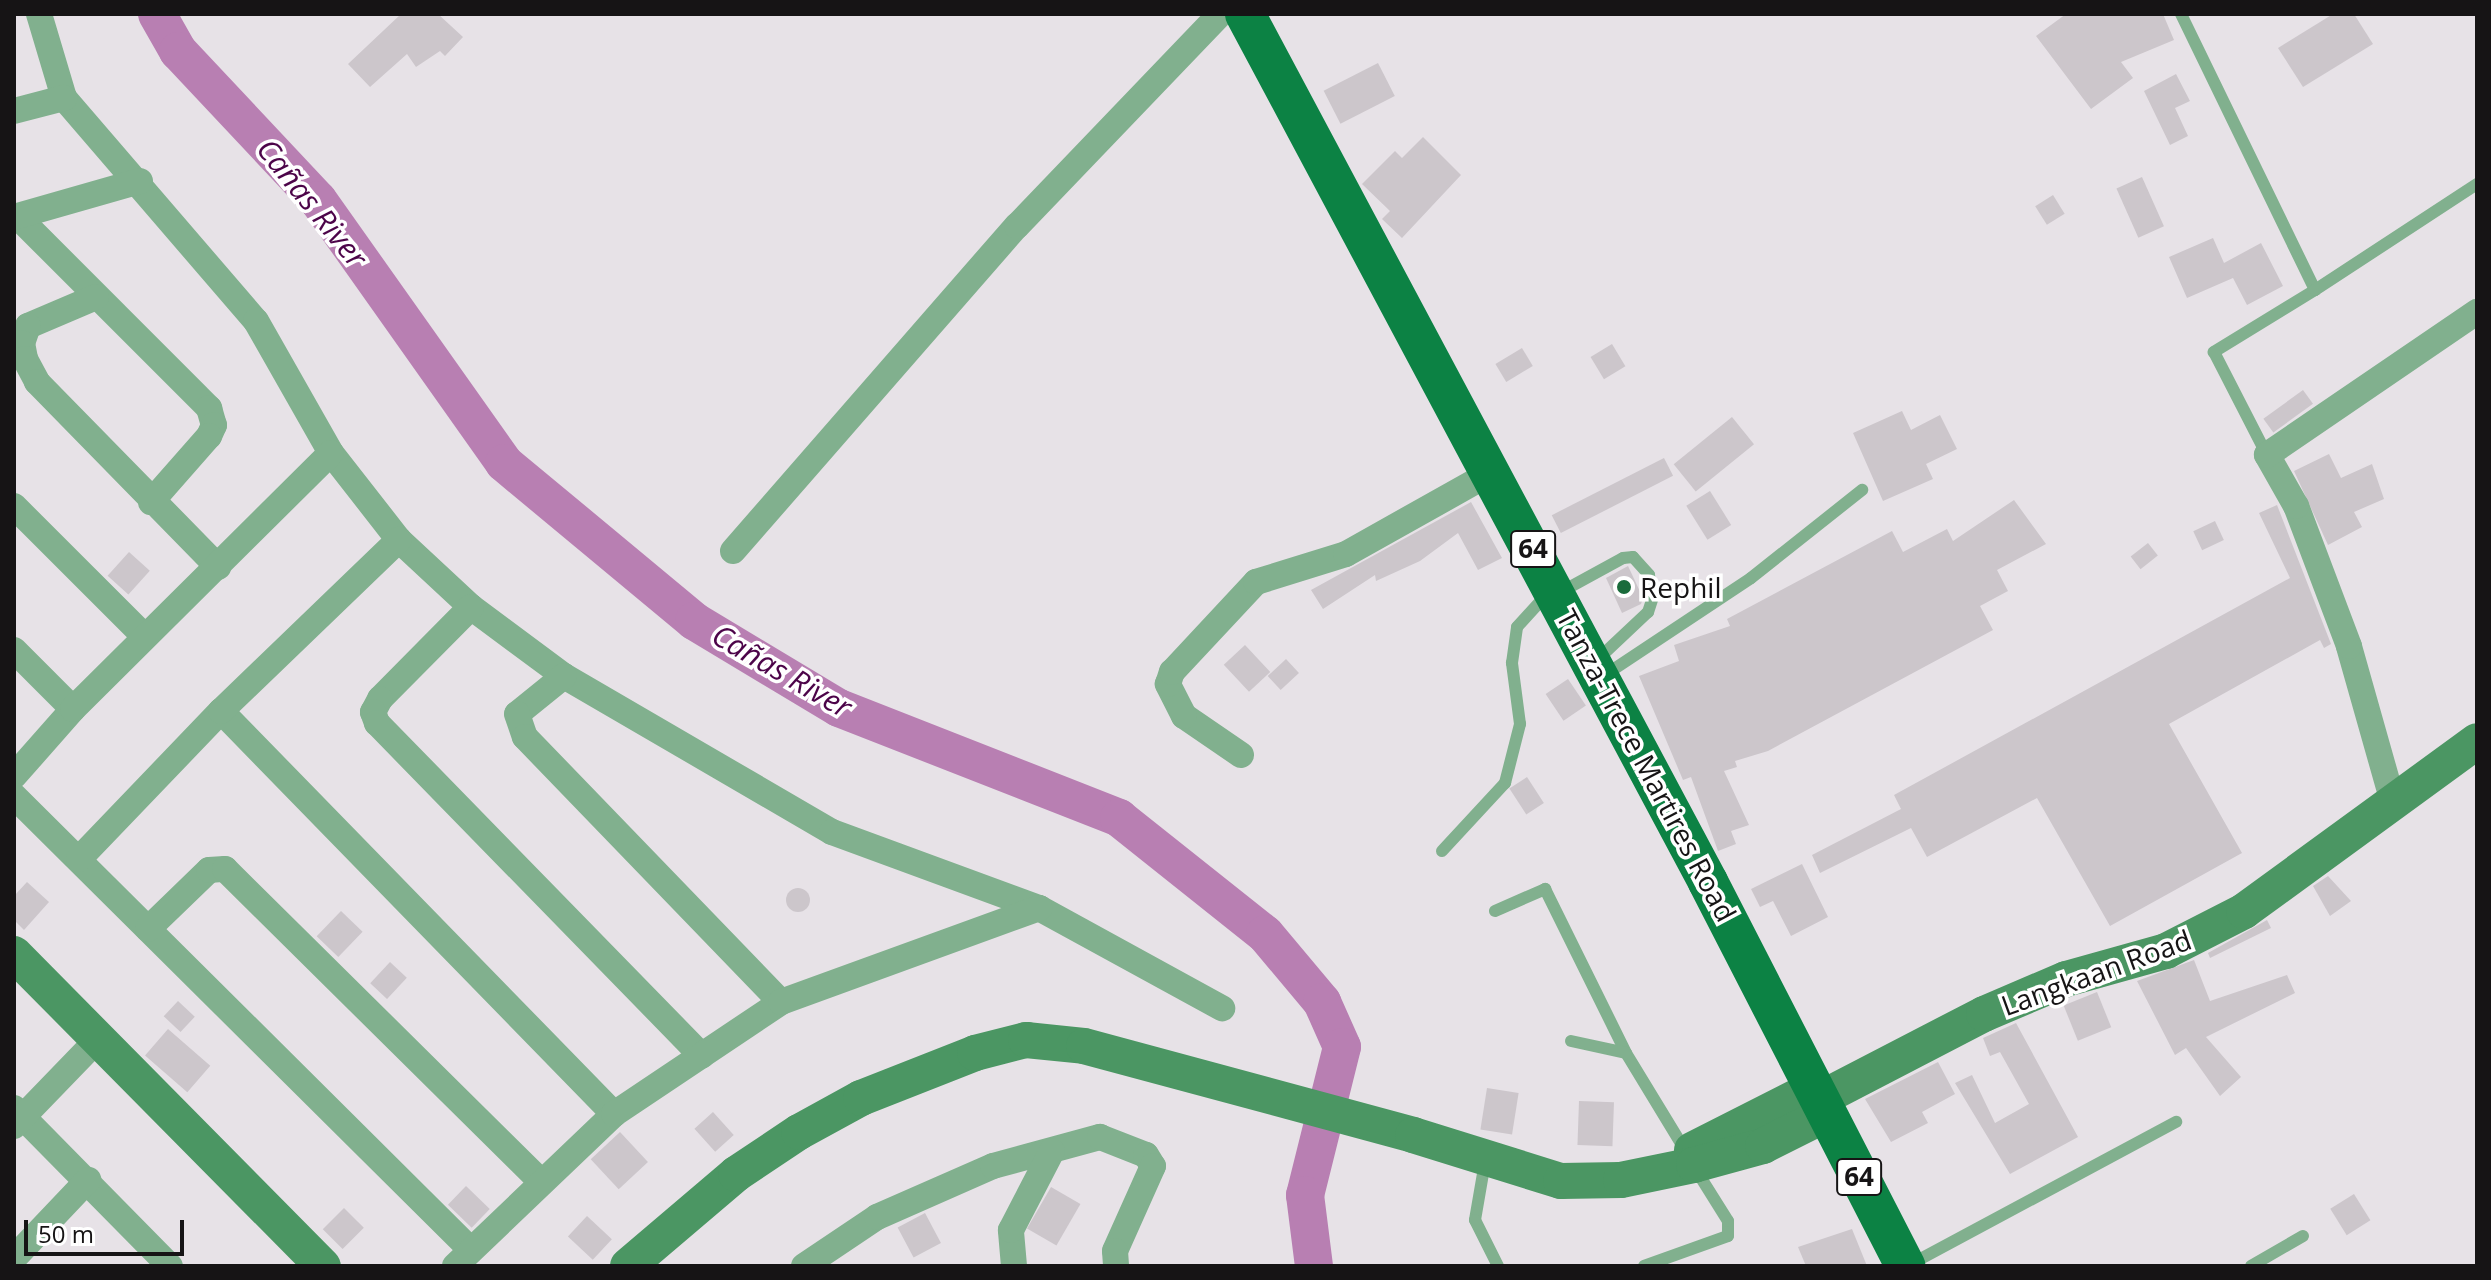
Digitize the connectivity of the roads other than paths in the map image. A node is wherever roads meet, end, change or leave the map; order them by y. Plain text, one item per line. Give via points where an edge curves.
1 (39, 14) edge
2 (1220, 14) edge
3 (1245, 14) edge
4 (2181, 14) edge
5 (64, 98) junction
6 (14, 111) edge
7 (140, 181) junction
8 (2477, 184) edge
9 (15, 216) edge
10 (2315, 290) junction
11 (96, 297) junction
12 (2477, 312) edge
13 (331, 453) junction
14 (2267, 455) junction
15 (1492, 472) junction
16 (1862, 490) dead end
17 (151, 502) junction
18 (14, 506) edge
19 (399, 540) junction
20 (733, 551) dead end
21 (218, 567) junction
22 (1555, 591) junction
23 (471, 607) junction
24 (145, 637) junction
25 (14, 650) edge
26 (1597, 670) junction
27 (564, 676) junction
28 (73, 709) junction
29 (221, 711) junction
30 (2477, 741) edge
31 (1241, 755) dead end
32 (14, 776) edge
33 (14, 796) edge
34 (2393, 802) junction
35 (1442, 851) dead end
36 (79, 859) junction
37 (1039, 908) junction
38 (1495, 911) dead end
39 (148, 929) junction
40 (14, 954) edge
41 (781, 1002) junction
42 (1222, 1008) dead end
43 (97, 1040) junction
44 (1571, 1041) dead end
45 (1626, 1053) junction
46 (702, 1056) junction
47 (1821, 1100) junction
48 (614, 1114) junction
49 (17, 1117) edge
50 (2176, 1122) dead end
51 (1052, 1151) junction
52 (1485, 1159) junction
53 (1681, 1162) junction
54 (88, 1180) junction
55 (540, 1181) junction
56 (2303, 1236) dead end
57 (14, 1258) edge
58 (463, 1258) edge
59 (160, 1263) edge
60 (323, 1266) edge
61 (628, 1266) edge
62 (804, 1266) edge
63 (1013, 1266) edge
64 (1116, 1266) edge
65 (1498, 1266) edge
66 (1644, 1266) edge
67 (1906, 1266) edge
68 (2251, 1266) edge

1 - 5 street
2 - 20 street via 1017,226
3 - 15 main road, Tanza-Trece Martires Road / 64
4 - 10 lane
5 - 6 street
5 - 7 street
7 - 9 street
7 - 13 street via 256,321
8 - 10 lane
9 - 11 street
10 - 14 lane via 2214,352
11 - 17 street via 213,417 209,436
11 - 17 street via 28,326 22,343 25,359 37,382
12 - 14 street
13 - 19 street
13 - 21 street
14 - 34 street via 2296,506 2349,646
15 - 22 main road, Tanza-Trece Martires Road / 64
15 - 31 street via 1346,554 1256,582 1172,672 1168,684 1184,716
16 - 26 lane via 1751,578
17 - 21 street
18 - 24 street
19 - 23 street
19 - 29 street
21 - 24 street
22 - 26 main road, Tanza-Trece Martires Road / 64
22 - 26 lane via 1623,558 1633,557 1649,575 1653,597 1648,612
22 - 35 lane via 1517,627 1512,663 1520,724 1505,783
23 - 27 street
23 - 46 street via 380,699 373,712 377,723
24 - 28 street
25 - 28 street
26 - 47 main road, Tanza-Trece Martires Road / 64
27 - 37 street via 832,832
27 - 41 street via 517,714 525,737
28 - 32 street
29 - 36 street
29 - 48 street
30 - 34 street, Langkaan Road
33 - 36 street
34 - 47 street, Langkaan Road via 2244,911 2166,951 2066,979 1984,1014
36 - 39 street
37 - 41 street
37 - 42 street
38 - 45 lane via 1545,889
39 - 55 street via 209,870 225,869
39 - 58 street
40 - 43 street
41 - 46 street
43 - 49 street
43 - 60 street
44 - 45 lane
45 - 53 lane
46 - 48 street
47 - 53 street, Langkaan Road
47 - 67 main road, Tanza-Trece Martires Road / 64
48 - 55 street
49 - 54 street
50 - 67 lane
51 - 62 street via 993,1166 877,1217
51 - 63 street via 1011,1230
51 - 64 street via 1100,1137 1146,1155 1153,1166 1115,1251
52 - 53 street, Langkaan Road via 1561,1181 1621,1180
52 - 61 street, Langkaan Road via 1084,1046 1026,1040 975,1053 861,1098 799,1132 736,1174
52 - 65 lane via 1475,1220
53 - 66 lane via 1728,1221 1728,1236
54 - 57 street
54 - 59 street
55 - 58 street
56 - 68 lane

